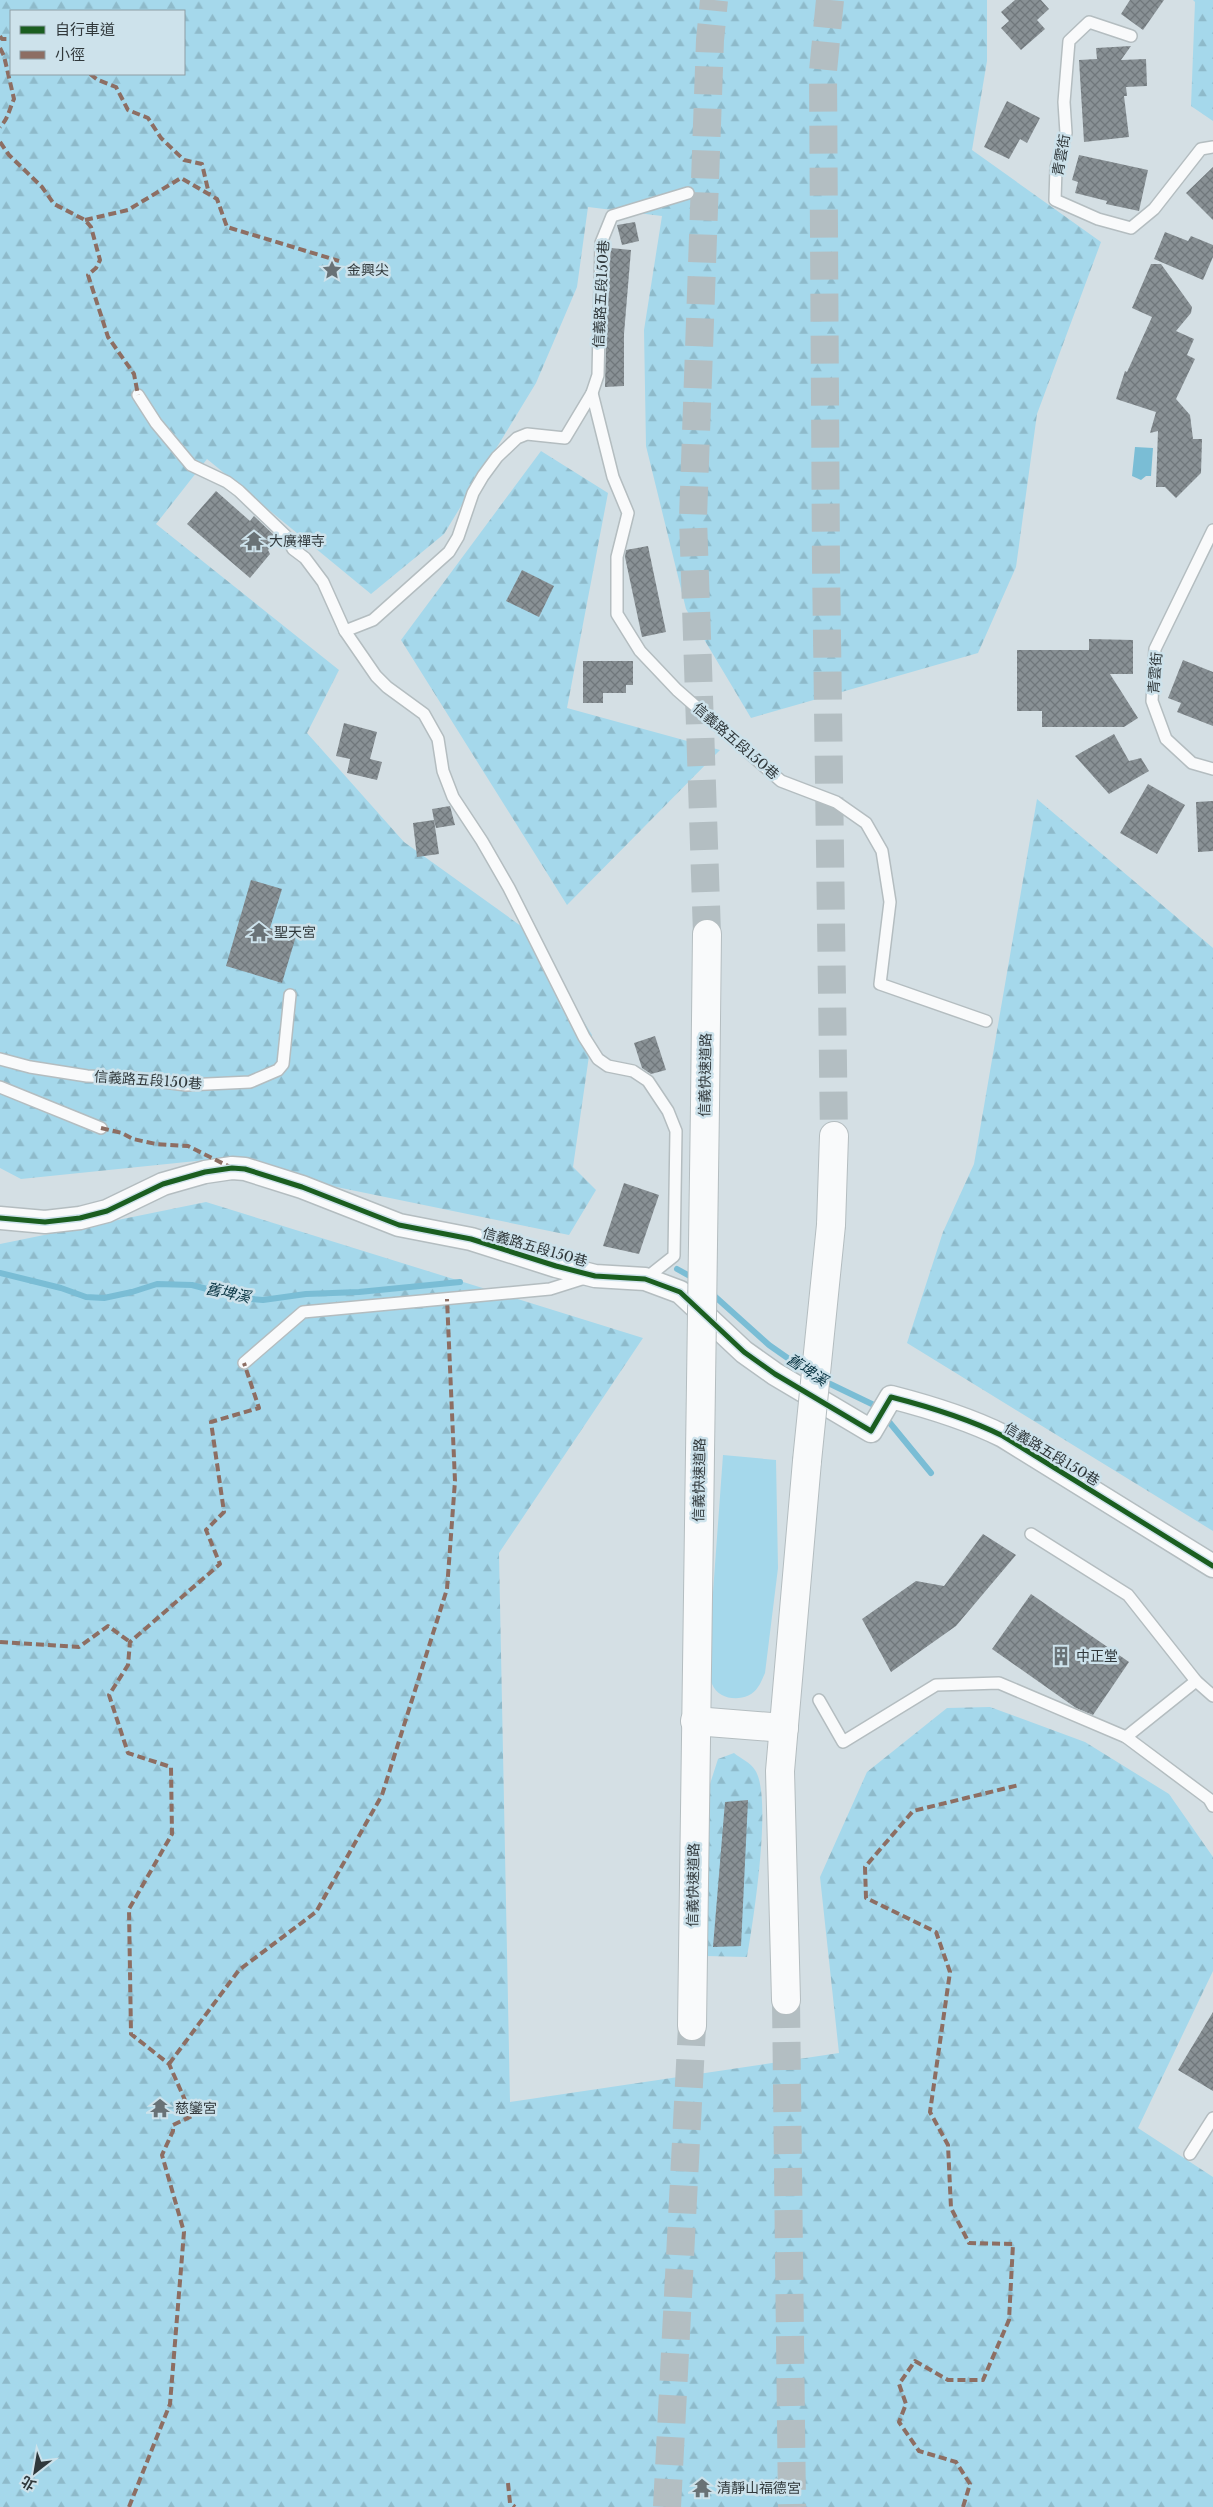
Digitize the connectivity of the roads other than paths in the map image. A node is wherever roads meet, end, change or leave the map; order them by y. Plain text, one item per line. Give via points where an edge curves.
1 (1130, 36) dead end
2 (1213, 147) edge
3 (688, 193) dead end
4 (592, 393) junction
5 (138, 395) dead end
6 (1213, 530) edge
7 (349, 629) junction
8 (1213, 769) edge
9 (707, 934) tunnel mouth
10 (290, 995) dead end
11 (986, 1021) dead end
12 (0, 1059) edge
13 (0, 1087) edge
14 (101, 1128) dead end
15 (834, 1136) tunnel mouth
16 (0, 1218) edge
17 (594, 1276) junction
18 (645, 1279) junction
19 (244, 1363) dead end
20 (1031, 1534) dead end
21 (1213, 1566) edge
22 (1196, 1681) junction
23 (1213, 1696) edge
24 (819, 1700) dead end
25 (695, 1721) junction
26 (784, 1728) junction
27 (1126, 1737) junction
28 (1213, 1806) edge
29 (786, 2000) tunnel mouth
30 (692, 2026) tunnel mouth
31 (1213, 2118) edge
32 (1190, 2154) dead end

1 - 2 lane, 青雲街 via 1089,22 1069,41 1064,102 1066,133 1056,168 1055,200 1098,219 1131,228 1154,209 1201,149
3 - 4 lane, 信義路五段150巷 via 612,216 601,243 598,375
4 - 7 lane, 信義路五段150巷 via 565,438 527,434 517,438 497,456 473,493 458,537 449,552 373,620
4 - 11 lane, 信義路五段150巷 via 613,477 628,513 617,557 617,614 640,651 677,690 782,781 836,802 866,823 882,851 890,902 880,984
5 - 7 lane via 156,424 191,465 227,482 286,536 331,596
6 - 8 lane, 青雲街 via 1156,649 1152,700 1166,739 1192,763
7 - 18 lane via 376,676 424,714 438,740 443,771 453,797 504,880 598,1059 608,1066 633,1071 648,1081 668,1111 676,1131 674,1256
9 - 25 highway, 信義快速道路, bridge
10 - 12 lane, 信義路五段150巷 via 283,1064 278,1070 250,1082 186,1085 86,1076
13 - 14 lane
15 - 26 highway, bridge via 831,1225
16 - 17 street, 信義路五段150巷 via 45,1222 80,1218 107,1210 163,1184 205,1172 245,1169 302,1187 399,1225 471,1239
17 - 18 street, 信義路五段150巷
17 - 19 lane via 550,1289 303,1312
18 - 21 street, 信義路五段150巷 via 680,1292 752,1358 871,1431 891,1397 934,1408 982,1426
20 - 22 lane via 1128,1596
22 - 23 lane
22 - 27 lane
24 - 27 lane via 843,1742 936,1685 999,1683
25 - 26 highway
25 - 30 highway, 信義快速道路
26 - 29 highway via 780,1771
27 - 28 lane via 1210,1799
31 - 32 lane

